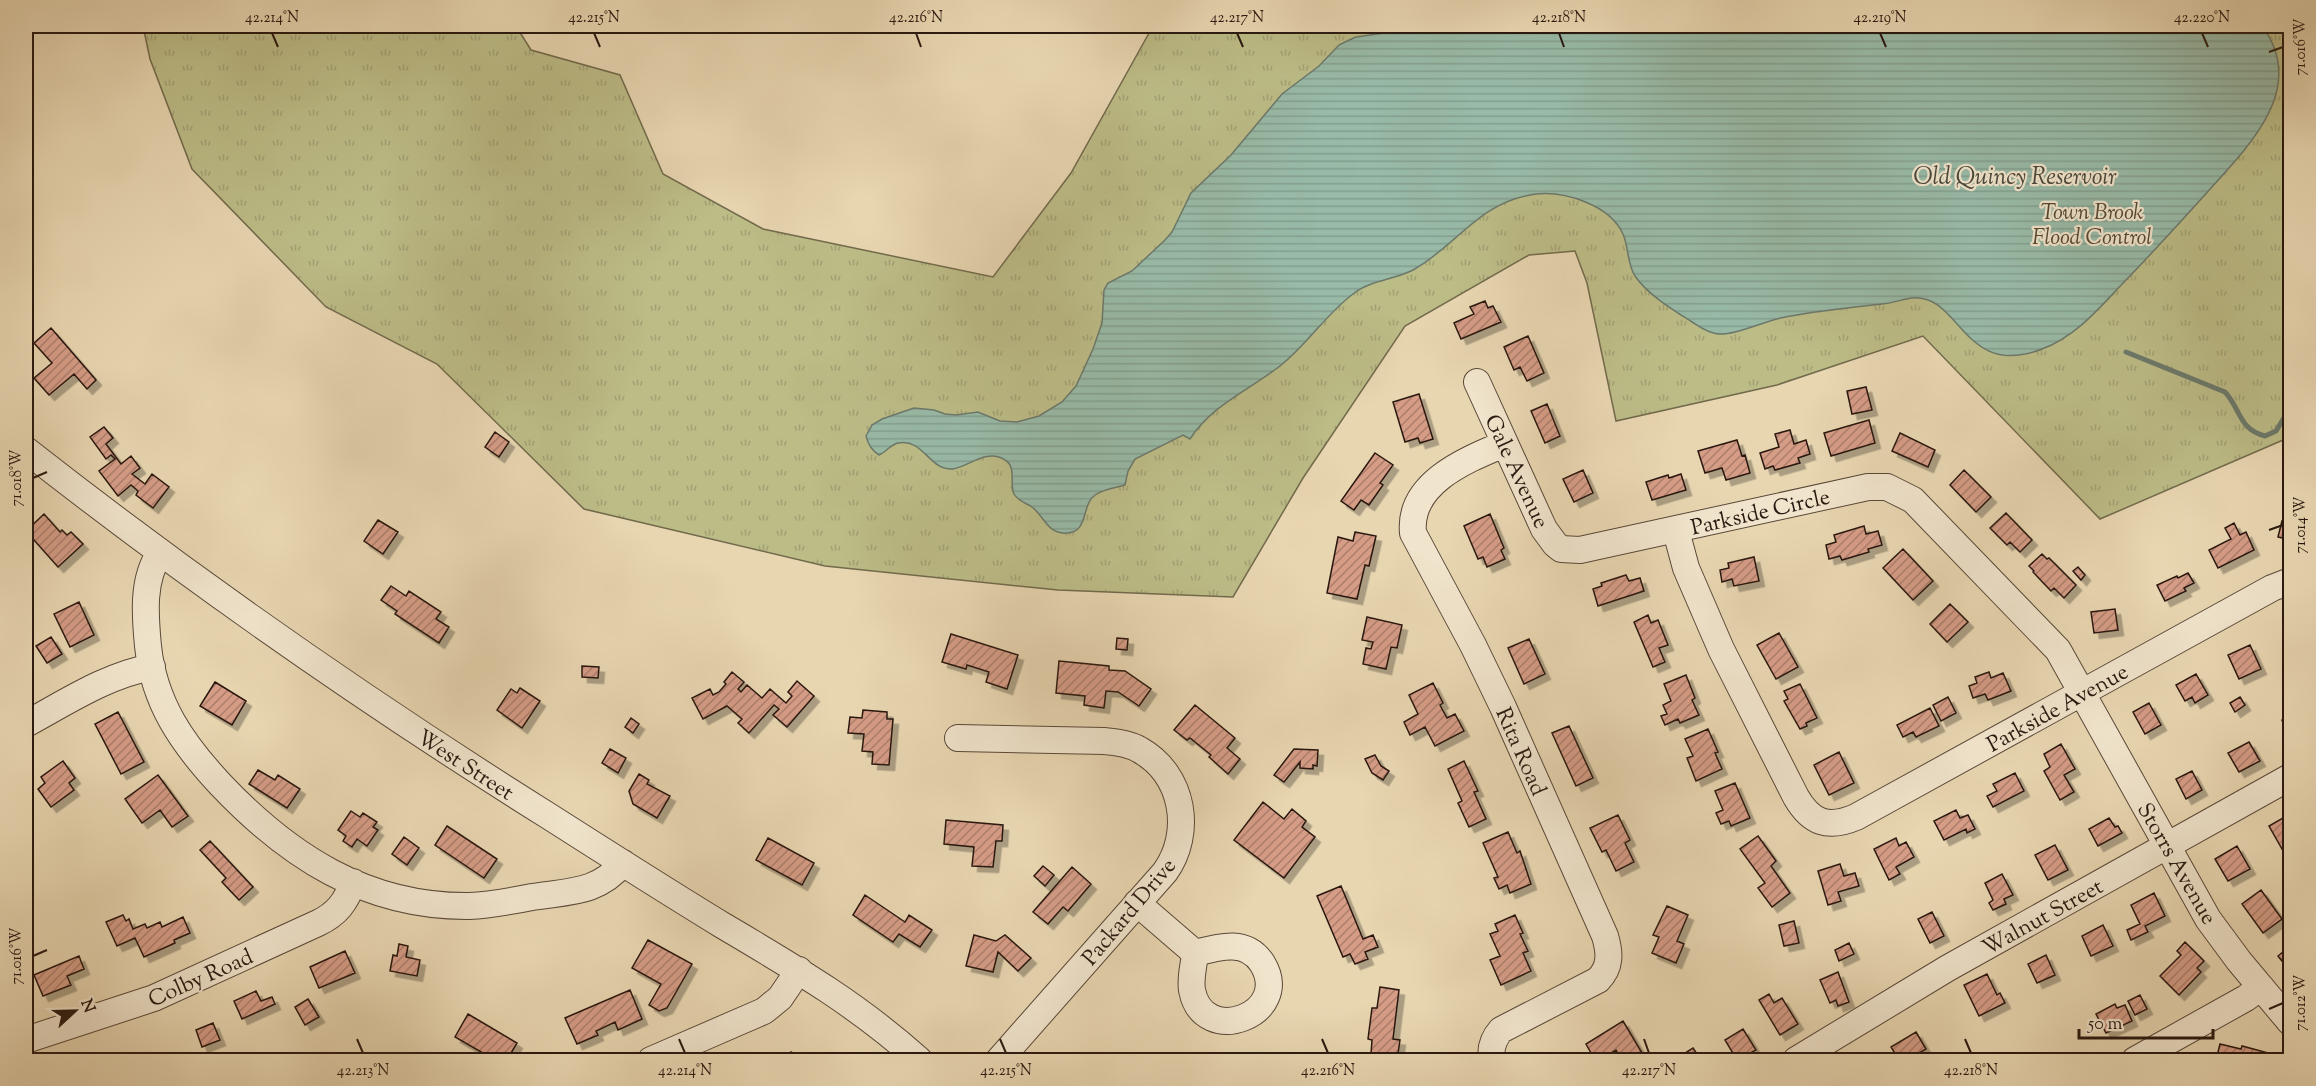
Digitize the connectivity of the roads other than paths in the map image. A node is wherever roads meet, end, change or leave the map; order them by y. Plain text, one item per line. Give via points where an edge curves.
1 (1477, 382) dead end
2 (1504, 444) junction
3 (26, 450) edge
4 (1676, 531) junction
5 (160, 553) junction
6 (2290, 581) edge
7 (152, 667) junction
8 (2083, 692) junction
9 (26, 724) edge
10 (958, 738) dead end
11 (2290, 777) edge
12 (1821, 822) joint
13 (2168, 846) junction
14 (622, 863) junction
15 (353, 882) junction
16 (1137, 903) junction
17 (1195, 953) dead end
18 (799, 970) junction
19 (2261, 987) junction
20 (2290, 1022) edge
21 (26, 1040) edge
22 (1491, 1055) edge
23 (651, 1060) edge
24 (919, 1060) edge
25 (999, 1060) edge
26 (1796, 1060) edge
27 (2135, 1060) edge

1 - 2 street, Gale Avenue
2 - 4 street, Gale Avenue via 1544,529 1561,549 1580,550
2 - 22 street, Rita Road via 1464,461 1436,481 1413,516 1413,533 1503,707 1605,936 1609,953 1607,968 1598,980 1507,1026 1496,1035
3 - 5 street, West Street
4 - 8 street, Parkside Circle via 1868,487 1897,491 1921,506 2051,642
4 - 12 street, Parkside Circle via 1686,568 1731,671 1801,806
5 - 7 street via 151,568 147,589
5 - 14 street, West Street via 393,717
6 - 8 street, Parkside Avenue
7 - 9 street via 117,677
7 - 15 street via 168,715 197,760 276,838
8 - 12 street, Parkside Avenue via 1856,817 1839,823
8 - 13 street, Storrs Avenue
10 - 16 street, Packard Drive via 1116,742 1139,749 1158,763 1179,801 1181,833 1171,863
11 - 13 street, Walnut Street
13 - 19 street, Storrs Avenue via 2208,919
13 - 26 street, Walnut Street via 1948,969
14 - 15 street via 610,877 594,886 481,905 419,901
14 - 18 street, West Street
15 - 21 street, Colby Road via 343,904 318,924 154,998
16 - 17 street
16 - 25 street, Packard Drive
18 - 23 street via 780,998 764,1011
18 - 24 street, West Street via 852,1004
19 - 20 street, Storrs Avenue
19 - 27 street

